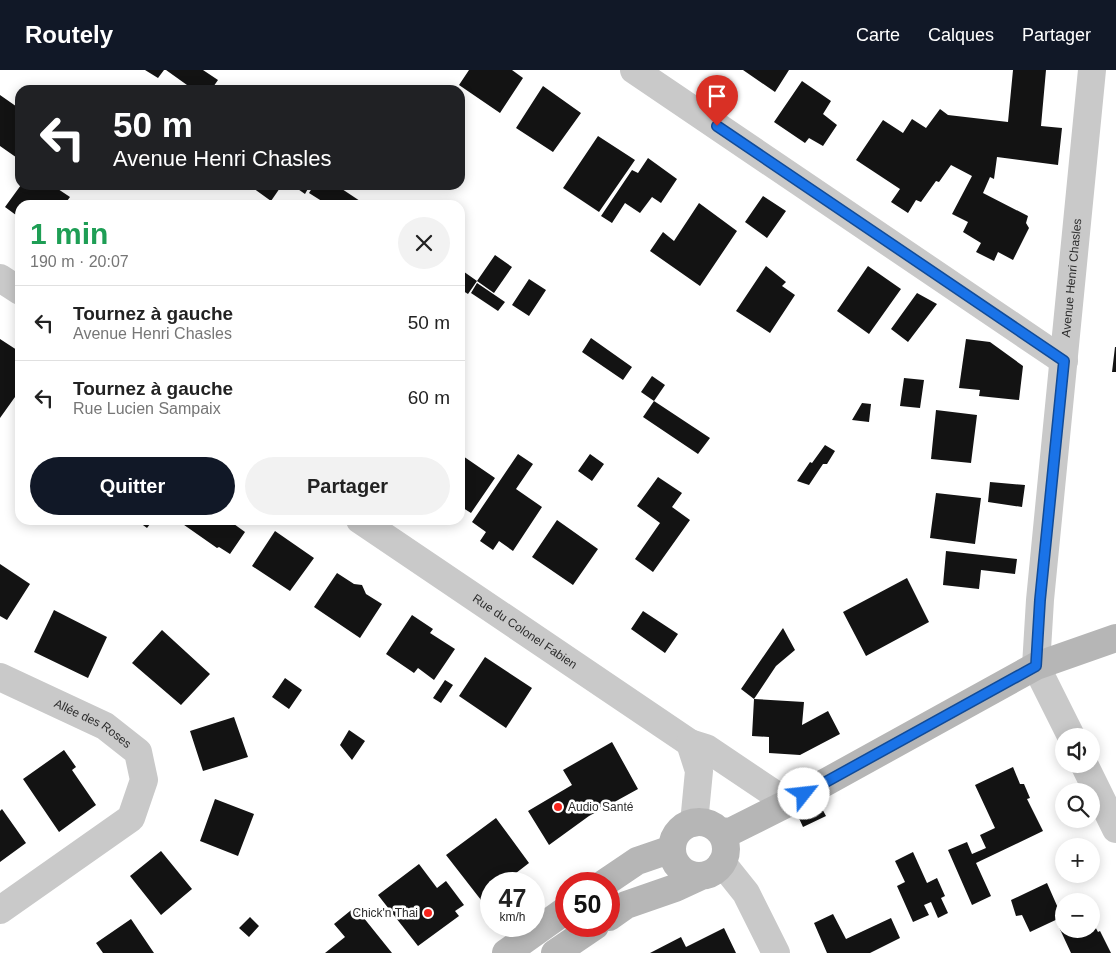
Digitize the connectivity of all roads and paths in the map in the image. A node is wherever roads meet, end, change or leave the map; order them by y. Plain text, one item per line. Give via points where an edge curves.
1 (634, 70) edge
2 (1092, 70) edge
3 (0, 278) edge
4 (15, 288) edge
5 (1064, 361) junction
6 (367, 525) edge
7 (1116, 638) edge
8 (1036, 666) junction
9 (0, 677) edge
10 (1067, 728) edge
11 (690, 743) junction
12 (1088, 773) edge
13 (788, 803) junction
14 (706, 827) junction
15 (1116, 829) edge
16 (672, 848) junction
17 (712, 870) junction
18 (620, 873) edge
19 (620, 909) edge
20 (0, 910) edge
21 (555, 918) edge
22 (579, 937) edge
23 (506, 953) edge
24 (555, 953) edge
25 (776, 953) edge

1 - 5 street
2 - 5 street, Avenue Henri Chasles
3 - 4 street
5 - 8 street, Avenue Henri Chasles
6 - 11 street, Rue du Colonel Fabien
7 - 8 main road
8 - 10 street
8 - 13 main road
9 - 20 street, Allée des Roses via 105,726 138,752 144,780 131,818
11 - 13 street, Rue du Colonel Fabien via 706,748
11 - 14 street via 699,771
12 - 15 street
13 - 14 main road via 730,832
14 - 16 main road via 686,826 679,832
14 - 17 main road via 724,838 726,846 726,854
16 - 17 main road via 684,872 692,875
16 - 18 main road via 637,862
17 - 19 main road
17 - 25 street via 746,893
21 - 23 main road
22 - 24 main road

